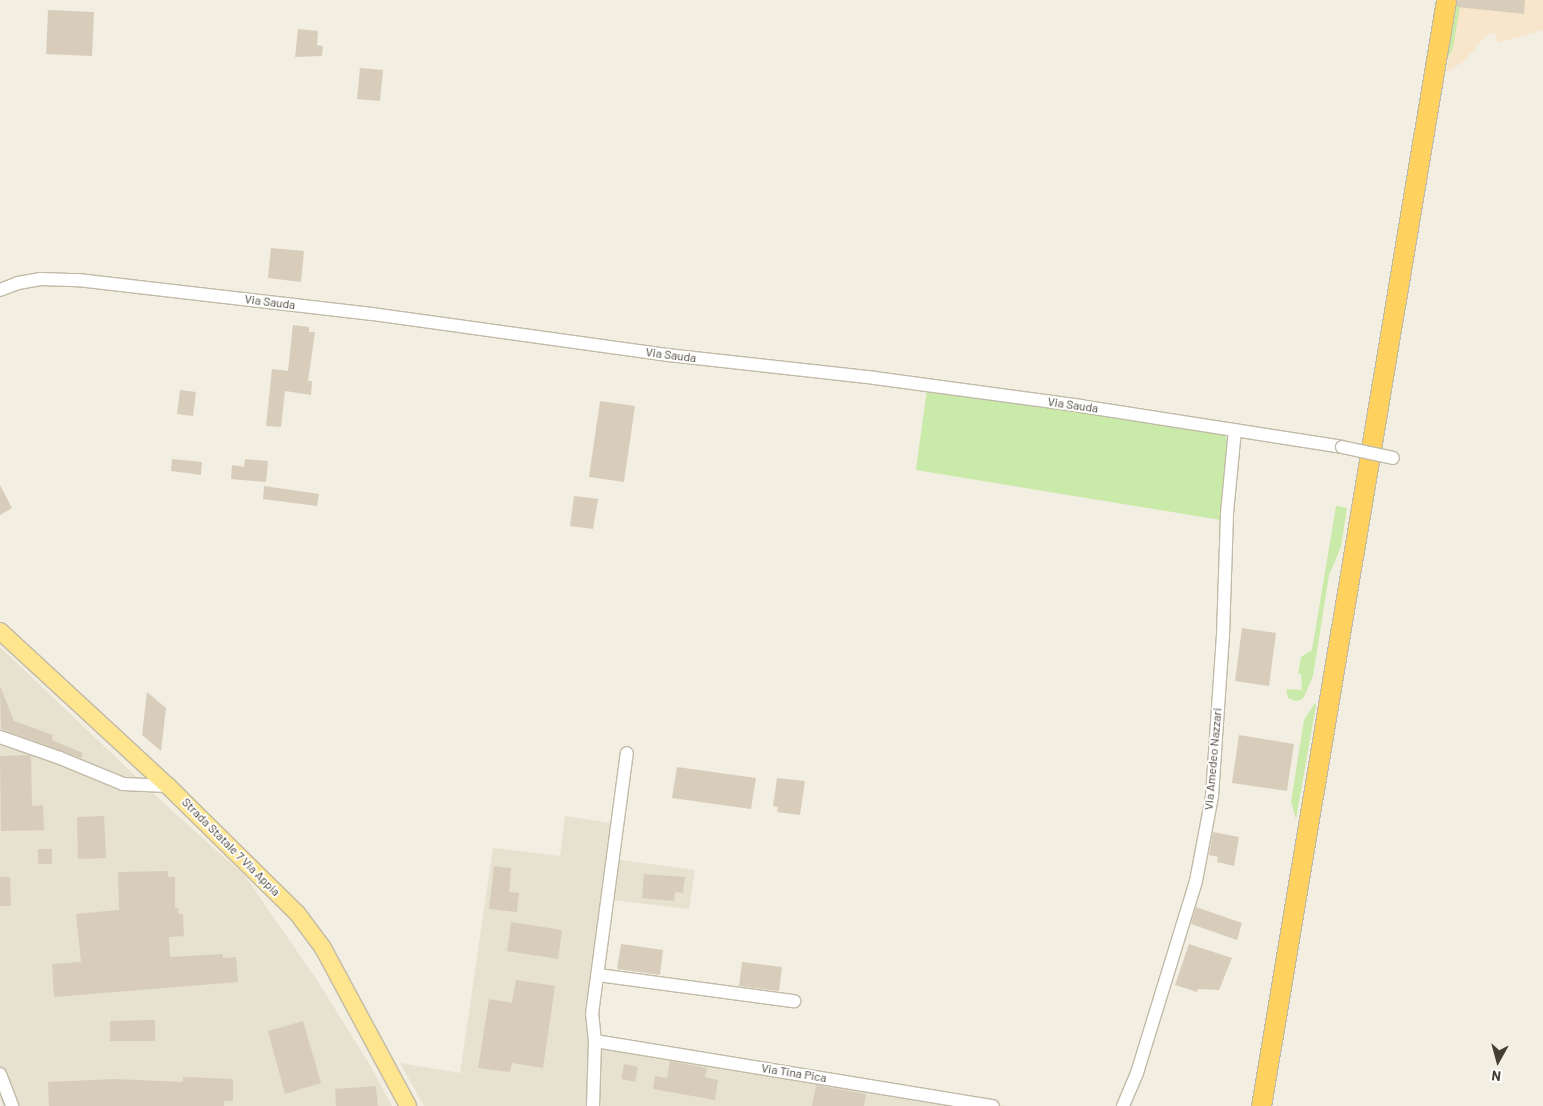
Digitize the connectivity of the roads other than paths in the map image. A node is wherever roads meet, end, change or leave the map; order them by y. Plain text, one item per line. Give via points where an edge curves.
1 (1446, 0) edge
2 (0, 290) edge
3 (1235, 430) junction
4 (1393, 458) dead end
5 (0, 631) edge
6 (0, 736) edge
7 (627, 753) dead end
8 (168, 786) junction
9 (598, 975) junction
10 (794, 1001) dead end
11 (595, 1041) junction
12 (0, 1074) edge
13 (12, 1106) edge
14 (408, 1106) edge
15 (593, 1106) edge
16 (993, 1106) edge
17 (1123, 1106) edge
18 (1261, 1106) edge

1 - 18 highway
2 - 3 street, Via Sauda via 41,278 78,280 875,378
3 - 4 street, Via Sauda, bridge
3 - 17 street, Via Amedeo Nazzari via 1227,513 1212,796 1196,881 1137,1073
5 - 8 main road, Strada Statale 7 Via Appia
6 - 8 street via 123,784
7 - 9 street
8 - 14 main road, Strada Statale 7 Via Appia via 297,913 324,948
9 - 10 street
9 - 11 street via 592,1014
11 - 15 street
11 - 16 street, Via Tina Pica
12 - 13 street

